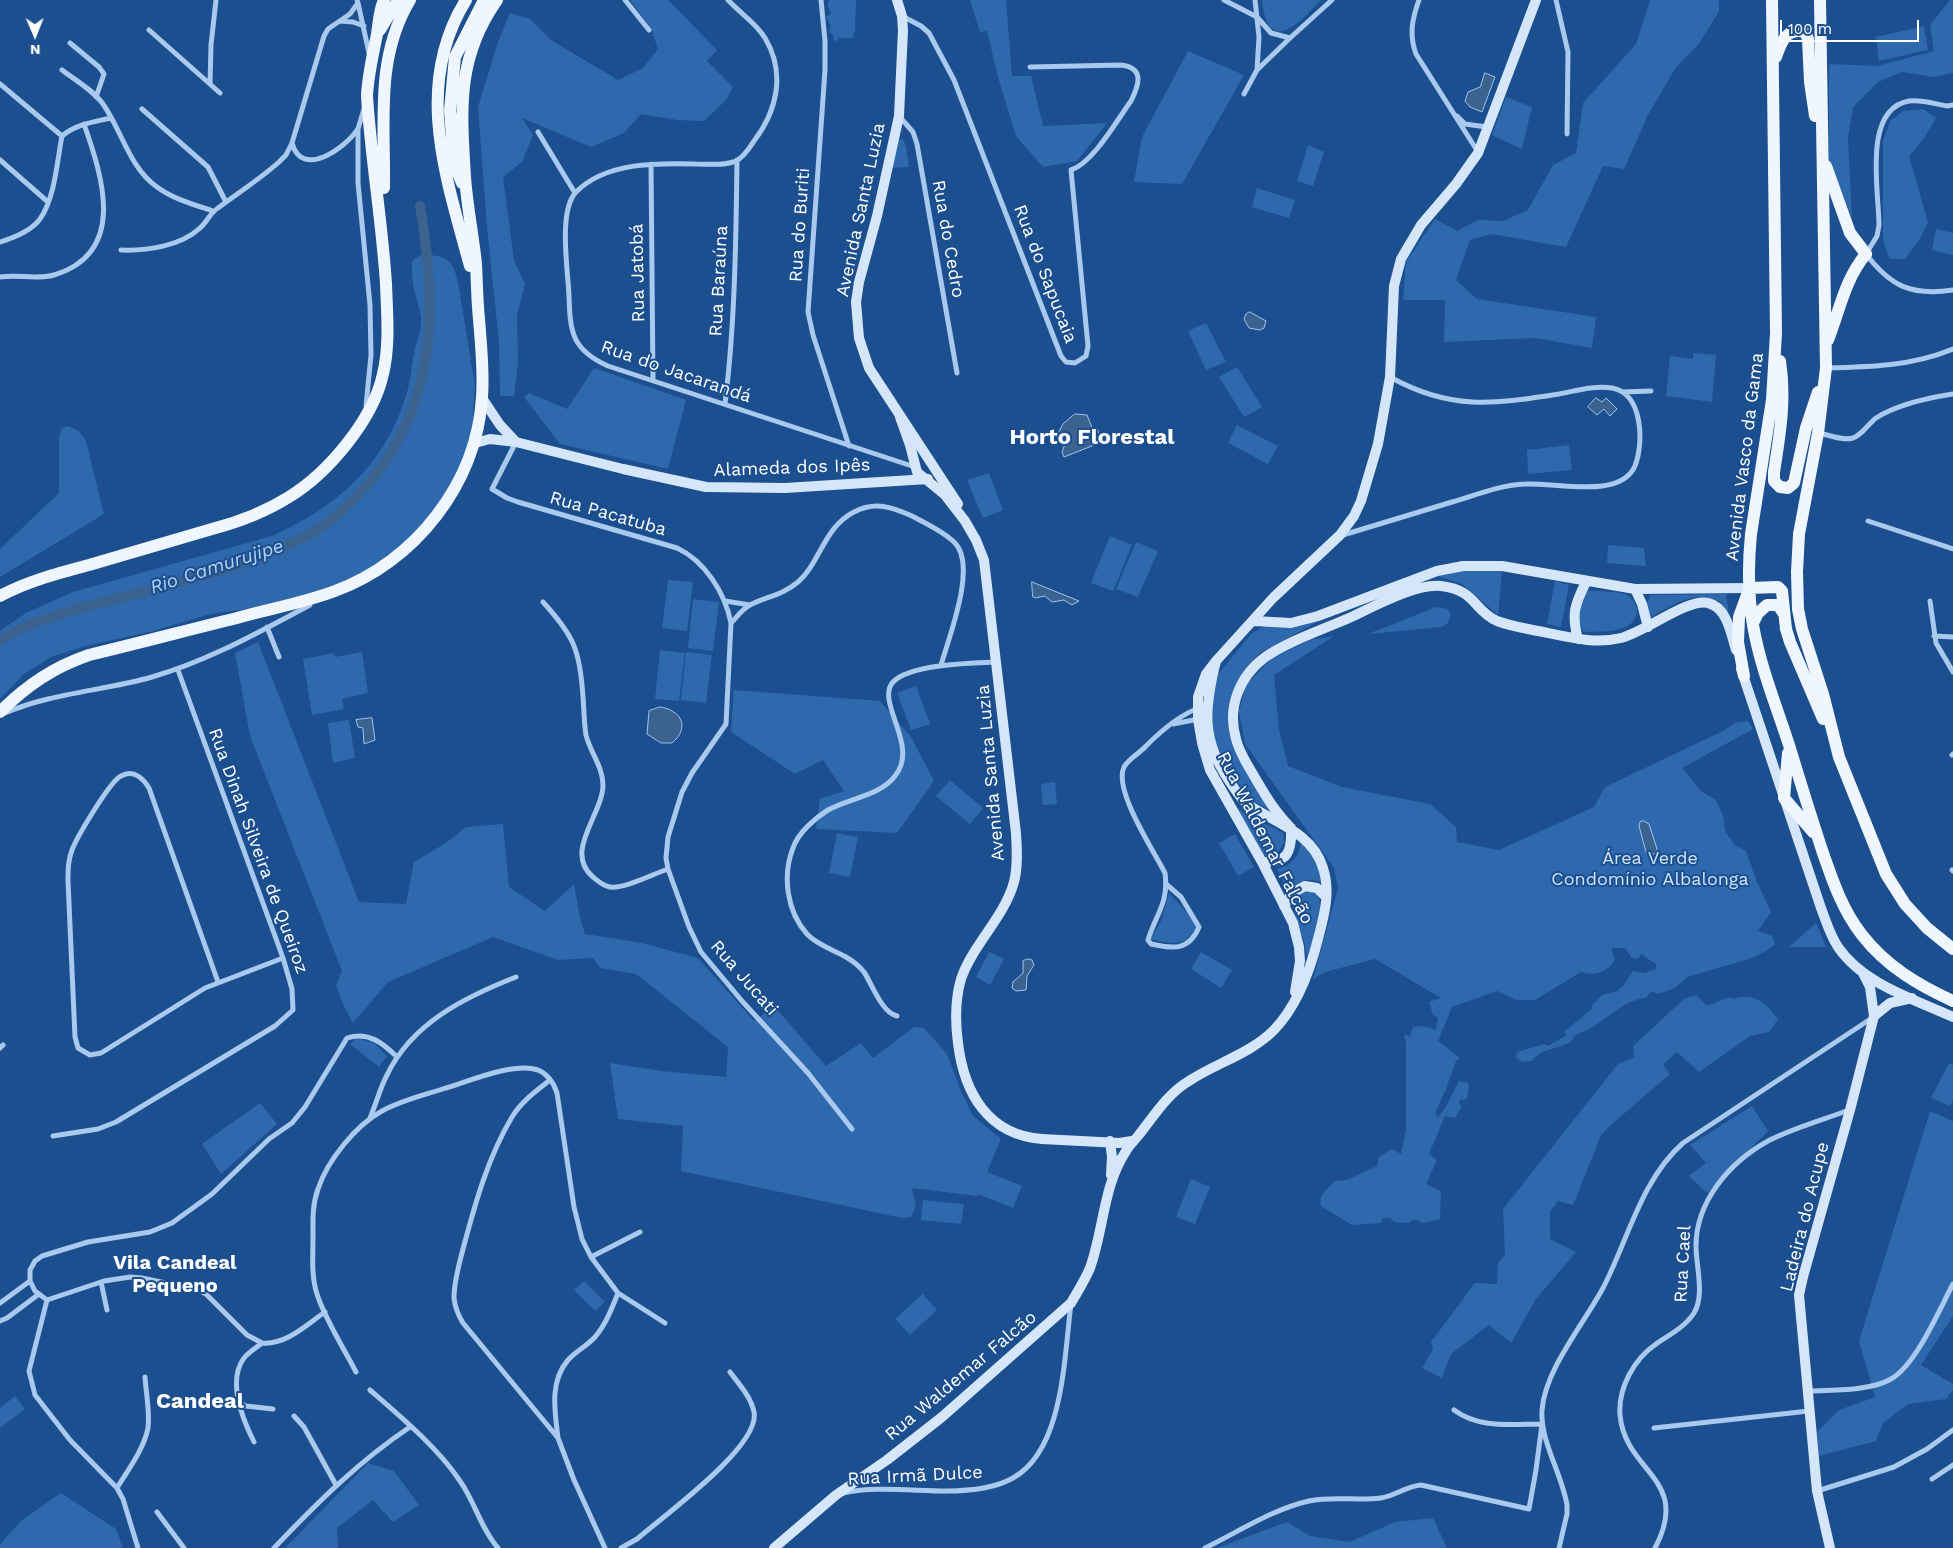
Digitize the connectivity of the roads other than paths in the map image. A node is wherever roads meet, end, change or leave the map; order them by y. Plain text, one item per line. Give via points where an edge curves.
1 (216, 0) edge
2 (384, 0) edge
3 (398, 0) edge
4 (410, 0) edge
5 (466, 0) edge
6 (484, 0) edge
7 (496, 0) edge
8 (626, 0) edge
9 (728, 0) edge
10 (821, 0) edge
11 (897, 0) edge
12 (1224, 0) edge
13 (1255, 0) edge
14 (1332, 0) edge
15 (1419, 0) edge
16 (1536, 0) edge
17 (1556, 0) edge
18 (1772, 0) edge
19 (1820, 0) edge
20 (358, 1) edge
21 (902, 16) junction
22 (1257, 17) junction
23 (340, 21) junction
24 (364, 26) junction
25 (149, 30) dead end
26 (650, 30) dead end
27 (377, 36) junction
28 (1290, 38) junction
29 (70, 43) dead end
30 (370, 61) junction
31 (1773, 66) junction
32 (1030, 67) dead end
33 (62, 70) dead end
34 (1257, 70) junction
35 (0, 84) edge
36 (210, 84) junction
37 (220, 93) dead end
38 (1244, 94) dead end
39 (367, 96) junction
40 (96, 97) junction
41 (1953, 105) edge
42 (142, 109) dead end
43 (1454, 114) junction
44 (899, 116) junction
45 (111, 118) junction
46 (84, 124) junction
47 (1488, 127) junction
48 (358, 130) junction
49 (538, 132) dead end
50 (1567, 134) dead end
51 (62, 136) junction
52 (292, 143) junction
53 (1821, 149) junction
54 (1478, 153) junction
55 (0, 160) edge
56 (737, 160) junction
57 (651, 164) junction
58 (575, 193) junction
59 (467, 195) junction
60 (48, 202) junction
61 (226, 202) junction
62 (213, 211) junction
63 (382, 225) junction
64 (1, 241) edge
65 (121, 250) dead end
66 (1866, 254) junction
67 (0, 277) edge
68 (1953, 290) edge
69 (477, 293) junction
70 (1776, 333) junction
71 (1826, 347) junction
72 (1953, 349) edge
73 (1826, 368) junction
74 (957, 373) dead end
75 (1390, 377) junction
76 (653, 381) junction
77 (1651, 391) dead end
78 (1622, 392) junction
79 (1953, 394) edge
80 (482, 398) junction
81 (725, 404) junction
82 (365, 417) junction
83 (900, 417) junction
84 (1818, 433) junction
85 (516, 442) junction
86 (475, 443) junction
87 (849, 446) junction
88 (925, 452) junction
89 (914, 463) junction
90 (937, 470) junction
91 (925, 479) junction
92 (965, 521) junction
93 (1868, 521) dead end
94 (1340, 536) junction
95 (1953, 548) edge
96 (1586, 582) junction
97 (1749, 588) junction
98 (1634, 589) junction
99 (336, 591) junction
100 (0, 596) edge
101 (725, 601) junction
102 (1930, 601) dead end
103 (542, 602) dead end
104 (750, 605) junction
105 (1266, 606) junction
106 (1784, 614) junction
107 (1304, 620) junction
108 (1254, 621) junction
109 (731, 623) junction
110 (1753, 623) junction
111 (267, 627) junction
112 (1648, 627) junction
113 (1934, 636) junction
114 (1953, 637) edge
115 (1578, 639) junction
116 (279, 657) dead end
117 (996, 662) junction
118 (941, 665) junction
119 (178, 670) junction
120 (1953, 672) edge
121 (1744, 676) junction
122 (1202, 707) junction
123 (0, 712) edge
124 (0, 716) edge
125 (1203, 719) junction
126 (1170, 725) junction
127 (1788, 743) junction
128 (1839, 757) junction
129 (1784, 798) junction
130 (1291, 828) junction
131 (1817, 836) junction
132 (1262, 862) junction
133 (668, 869) junction
134 (1166, 884) junction
135 (1326, 897) junction
136 (1284, 906) junction
137 (1953, 949) edge
138 (284, 958) junction
139 (1862, 972) junction
140 (516, 977) dead end
141 (218, 982) junction
142 (1912, 998) junction
143 (1953, 1001) edge
144 (1292, 1004) junction
145 (896, 1016) dead end
146 (1874, 1016) junction
147 (1953, 1017) edge
148 (397, 1057) junction
149 (550, 1080) junction
150 (1850, 1110) junction
151 (370, 1118) junction
152 (1146, 1124) junction
153 (852, 1129) dead end
154 (53, 1136) dead end
155 (1110, 1141) junction
156 (1132, 1141) junction
157 (1110, 1186) junction
158 (640, 1232) dead end
159 (591, 1257) junction
160 (30, 1281) junction
161 (101, 1282) junction
162 (1953, 1284) edge
163 (618, 1293) junction
164 (39, 1294) junction
165 (46, 1300) junction
166 (0, 1303) edge
167 (1071, 1303) junction
168 (107, 1310) dead end
169 (325, 1312) junction
170 (0, 1320) edge
171 (665, 1323) dead end
172 (262, 1343) junction
173 (356, 1372) dead end
174 (730, 1372) dead end
175 (145, 1377) dead end
176 (370, 1390) dead end
177 (1807, 1391) junction
178 (240, 1403) junction
179 (273, 1409) dead end
180 (1454, 1410) dead end
181 (1809, 1411) junction
182 (294, 1416) dead end
183 (1542, 1424) junction
184 (410, 1427) junction
185 (1654, 1428) dead end
186 (1953, 1430) edge
187 (558, 1438) junction
188 (254, 1442) dead end
189 (1953, 1465) edge
190 (1932, 1479) dead end
191 (336, 1485) junction
192 (117, 1488) junction
193 (1817, 1491) junction
194 (836, 1495) junction
195 (157, 1512) dead end
196 (138, 1548) edge
197 (184, 1548) edge
198 (274, 1548) edge
199 (498, 1548) edge
200 (604, 1548) edge
201 (621, 1548) edge
202 (774, 1548) edge
203 (1205, 1548) edge
204 (1559, 1548) edge
205 (1655, 1548) edge
206 (1830, 1548) edge

1 - 36 street
2 - 27 main road
3 - 27 main road
4 - 63 main road via 391,42 384,78
5 - 69 main road via 446,42 439,69 437,122 449,188
6 - 59 main road via 455,57 450,110 454,164
7 - 59 main road via 479,29 465,72 462,116
8 - 26 street
9 - 56 street via 766,40 777,85 775,101 763,130
10 - 87 street, Rua do Buriti via 826,41 825,70 808,312
11 - 21 street, Avenida Santa Luzia
12 - 22 street
13 - 22 street
14 - 28 street
15 - 43 street via 1411,29 1412,43
16 - 47 street, Rua Waldemar Falcão
17 - 50 street via 1568,52
18 - 31 main road, Avenida Vasco da Gama
19 - 53 main road
20 - 23 street via 350,14
20 - 24 street
21 - 32 street, Rua do Sapucaia via 929,33 954,80 1061,356 1071,363 1083,359 1088,351 1071,170 1091,156 1131,102 1137,86 1137,73 1120,65
21 - 44 street, Avenida Santa Luzia
22 - 28 street via 1271,34
22 - 34 street
23 - 24 street
23 - 52 street via 324,36
24 - 30 street
25 - 36 street
27 - 30 main road
28 - 34 street
29 - 40 street via 104,74
30 - 39 main road
31 - 53 main road via 1785,36 1797,30 1805,32
31 - 70 main road, Avenida Vasco da Gama
33 - 40 street
34 - 38 street
35 - 51 street
36 - 37 street
39 - 48 street
39 - 63 main road
40 - 45 street
41 - 66 street via 1912,101 1888,112 1878,138 1879,225 1877,236
42 - 61 street via 208,168
43 - 47 street via 1465,124
43 - 54 street
44 - 74 street, Rua do Cedro via 913,132 917,144
44 - 83 street, Avenida Santa Luzia via 856,302 859,338 868,368
45 - 46 street
45 - 62 street via 146,178 170,195
46 - 51 street
46 - 67 street via 102,189 103,217 99,240 82,261 53,275
47 - 54 street, Rua Waldemar Falcão
48 - 52 street via 344,146 312,160 294,150
48 - 82 street via 358,183 371,326
49 - 58 street
51 - 60 street
52 - 61 street via 279,162
53 - 66 main road via 1850,233
53 - 71 main road
54 - 75 street, Rua Waldemar Falcão via 1421,224 1401,259 1394,286
55 - 60 street
56 - 57 street via 715,164
56 - 81 street, Rua Baraúna via 734,274
57 - 58 street via 609,172
57 - 76 street, Rua Jatobá
58 - 76 street, Rua do Jacarandá via 566,225 570,316 575,340 593,359
59 - 69 main road
60 - 64 street via 34,225
61 - 62 street
62 - 65 street via 189,238 140,250
63 - 82 main road via 387,350 378,392
66 - 68 street via 1884,274 1904,288 1918,292
66 - 71 main road via 1848,281
69 - 80 main road
70 - 73 main road via 1784,383 1774,472 1774,481 1780,487 1788,488 1794,482 1806,428
70 - 97 main road, Avenida Vasco da Gama via 1772,400 1750,534
71 - 73 main road
72 - 73 street via 1897,365
73 - 84 main road
75 - 78 street via 1434,397 1469,403 1598,388
75 - 94 street, Rua Waldemar Falcão via 1369,479 1354,516
76 - 81 street, Rua do Jacarandá
77 - 78 street
78 - 94 street via 1634,408 1639,436 1634,468 1623,480 1596,487 1506,486
79 - 84 street via 1888,412 1854,438
80 - 85 street
80 - 86 main road
81 - 87 street, Rua do Jacarandá
82 - 100 main road via 318,474 270,507 214,529 42,578
83 - 88 street, Avenida Santa Luzia
83 - 89 street, Avenida Santa Luzia
84 - 128 main road via 1800,525 1797,589 1802,629
85 - 86 street, Alameda dos Ipês via 490,439
85 - 91 street, Alameda dos Ipês via 623,470 706,487 785,488
85 - 101 street, Rua Pacatuba via 492,489 518,502 688,553 700,564
86 - 99 main road via 456,488 428,526 394,558
87 - 89 street, Rua do Jacarandá
88 - 89 street via 920,453
88 - 90 street, Avenida Santa Luzia
89 - 91 street, Avenida Santa Luzia via 919,475
90 - 91 street via 933,477
90 - 92 street, Avenida Santa Luzia via 958,502
91 - 92 street, Avenida Santa Luzia via 945,495
92 - 117 street, Avenida Santa Luzia via 984,560
93 - 95 street
94 - 105 street, Rua Waldemar Falcão
96 - 98 street
96 - 107 street via 1502,566 1464,566 1437,571
96 - 115 street via 1574,617
97 - 98 street
97 - 106 main road via 1780,589
97 - 110 main road, Avenida Vasco da Gama
97 - 121 main road via 1739,617 1738,642
98 - 112 street
99 - 111 street
99 - 123 main road via 66,663 30,684
101 - 104 street
101 - 109 street, Rua Pacatuba
102 - 113 street
103 - 133 street via 563,623 578,654 586,733 603,777 601,797 584,841 586,868 609,887
104 - 109 street
104 - 118 street via 778,595 800,580 844,518 871,506 889,506 954,541 963,558 960,598
105 - 107 street via 1283,620
105 - 108 street, Rua Waldemar Falcão
106 - 110 main road via 1778,606 1767,604
106 - 128 main road via 1790,642
107 - 108 street via 1283,623
108 - 122 street, Rua Waldemar Falcão via 1216,661
109 - 133 street, Rua Jucati via 726,724 682,792 668,837
110 - 127 main road, Avenida Vasco da Gama via 1761,662
111 - 116 street
111 - 119 street
112 - 115 street via 1614,639
112 - 121 street via 1689,604 1703,602 1716,606 1728,626
113 - 114 street
113 - 120 street
115 - 130 street via 1504,624 1491,618 1459,590 1428,586 1309,635 1265,657 1241,683 1234,705 1234,729 1239,749 1271,806
117 - 118 street
117 - 155 street, Avenida Santa Luzia via 1016,833 1016,867 1014,882 1003,908 968,963 957,993 956,1031 962,1065 972,1094 980,1106 989,1118 1012,1132 1031,1138
118 - 145 street via 893,682 888,699 902,745 900,768 886,785 820,816 793,848 788,874 790,903 801,927 809,936 858,965 887,1012
119 - 124 street via 27,704
119 - 138 street, Rua Dinah Silveira de Queiroz
121 - 129 street
122 - 125 street, Rua Waldemar Falcão
122 - 126 street
125 - 126 street
125 - 130 street, Rua Waldemar Falcão via 1214,753 1242,801
125 - 132 street, Rua Waldemar Falcão via 1202,743 1210,770
126 - 134 street via 1129,761 1122,774 1132,811 1164,872
127 - 129 main road
127 - 131 main road, Avenida Vasco da Gama
128 - 137 main road via 1894,888 1927,928
129 - 131 main road
129 - 139 street via 1831,936
130 - 132 street via 1287,855 1276,861
130 - 135 street, Rua Waldemar Falcão via 1320,860
131 - 143 main road, Avenida Vasco da Gama via 1847,914 1861,934 1903,974
132 - 136 street, Rua Waldemar Falcão
133 - 153 street, Rua Jucati via 701,952
134 - 134 street via 1162,906 1148,940 1151,944 1177,948 1188,943 1199,927 1180,897
135 - 136 street via 1316,888 1305,886 1292,893
135 - 144 street, Rua Waldemar Falcão via 1308,972
136 - 144 street, Rua Waldemar Falcão via 1294,923 1300,954 1300,973
138 - 141 street
138 - 154 street, Rua Dinah Silveira de Queiroz via 294,1000 293,1010 287,1017 116,1122 98,1129
139 - 142 street
139 - 146 street, Ladeira do Acupe via 1870,987
140 - 148 street via 442,1013
141 - 141 street via 149,788 137,775 121,776 109,788 80,834 69,859 78,1048 90,1054 101,1053
142 - 146 street via 1890,1003
142 - 147 street
144 - 152 street, Rua Waldemar Falcão via 1262,1041 1188,1081
146 - 150 street, Ladeira do Acupe
146 - 183 street via 1683,1143 1670,1156 1651,1182 1603,1287 1547,1384
148 - 151 street
148 - 160 street via 377,1039 347,1038 299,1115 195,1207 172,1223 150,1232 100,1239 50,1253 35,1261 30,1270
149 - 151 street via 538,1070 498,1072 408,1100
149 - 159 street via 557,1093 578,1224
149 - 187 street via 522,1103 495,1150 467,1232 454,1300 463,1323
150 - 177 street, Ladeira do Acupe via 1799,1295
150 - 205 street, Rua Cael via 1758,1147 1720,1182 1704,1208 1697,1233 1698,1305 1689,1320 1638,1360 1621,1401 1623,1431 1665,1498 1666,1522
151 - 169 street via 340,1150 318,1188 313,1216 313,1267 316,1293
152 - 155 street, Rua Waldemar Falcão via 1132,1135
152 - 156 street, Rua Waldemar Falcão
155 - 156 street
155 - 157 street, Rua Waldemar Falcão
156 - 157 street, Rua Waldemar Falcão
157 - 167 street, Rua Waldemar Falcão via 1090,1267
158 - 159 street
159 - 163 street
160 - 164 street
160 - 166 street
161 - 165 street
161 - 168 street
161 - 172 street via 116,1278 142,1278 199,1290 247,1335
162 - 177 street via 1903,1371 1876,1385
163 - 171 street
163 - 187 street via 601,1329 561,1370 554,1402
164 - 165 street
164 - 170 street
165 - 192 street via 29,1371 35,1395 70,1440
167 - 194 street, Rua Waldemar Falcão via 942,1417
167 - 194 street, Rua Irmã Dulce via 1059,1398 1052,1424 1032,1463 1022,1472 1012,1479 968,1490 858,1491
169 - 172 street via 286,1338
169 - 173 street
172 - 178 street via 240,1365 237,1377
174 - 201 street via 755,1412 749,1436 723,1466 637,1539
175 - 192 street via 147,1429
176 - 184 street
177 - 181 street, Ladeira do Acupe
178 - 179 street
178 - 188 street
180 - 183 street via 1480,1422
181 - 185 street
181 - 193 street, Ladeira do Acupe
182 - 191 street via 304,1427
183 - 203 street via 1528,1509 1414,1486 1379,1498 1334,1498 1302,1503
183 - 204 street via 1567,1505
184 - 191 street
184 - 199 street via 452,1469
186 - 193 street via 1907,1461
187 - 200 street
189 - 190 street
191 - 198 street
192 - 196 street
193 - 206 street, Ladeira do Acupe
194 - 202 street, Rua Waldemar Falcão
195 - 197 street

